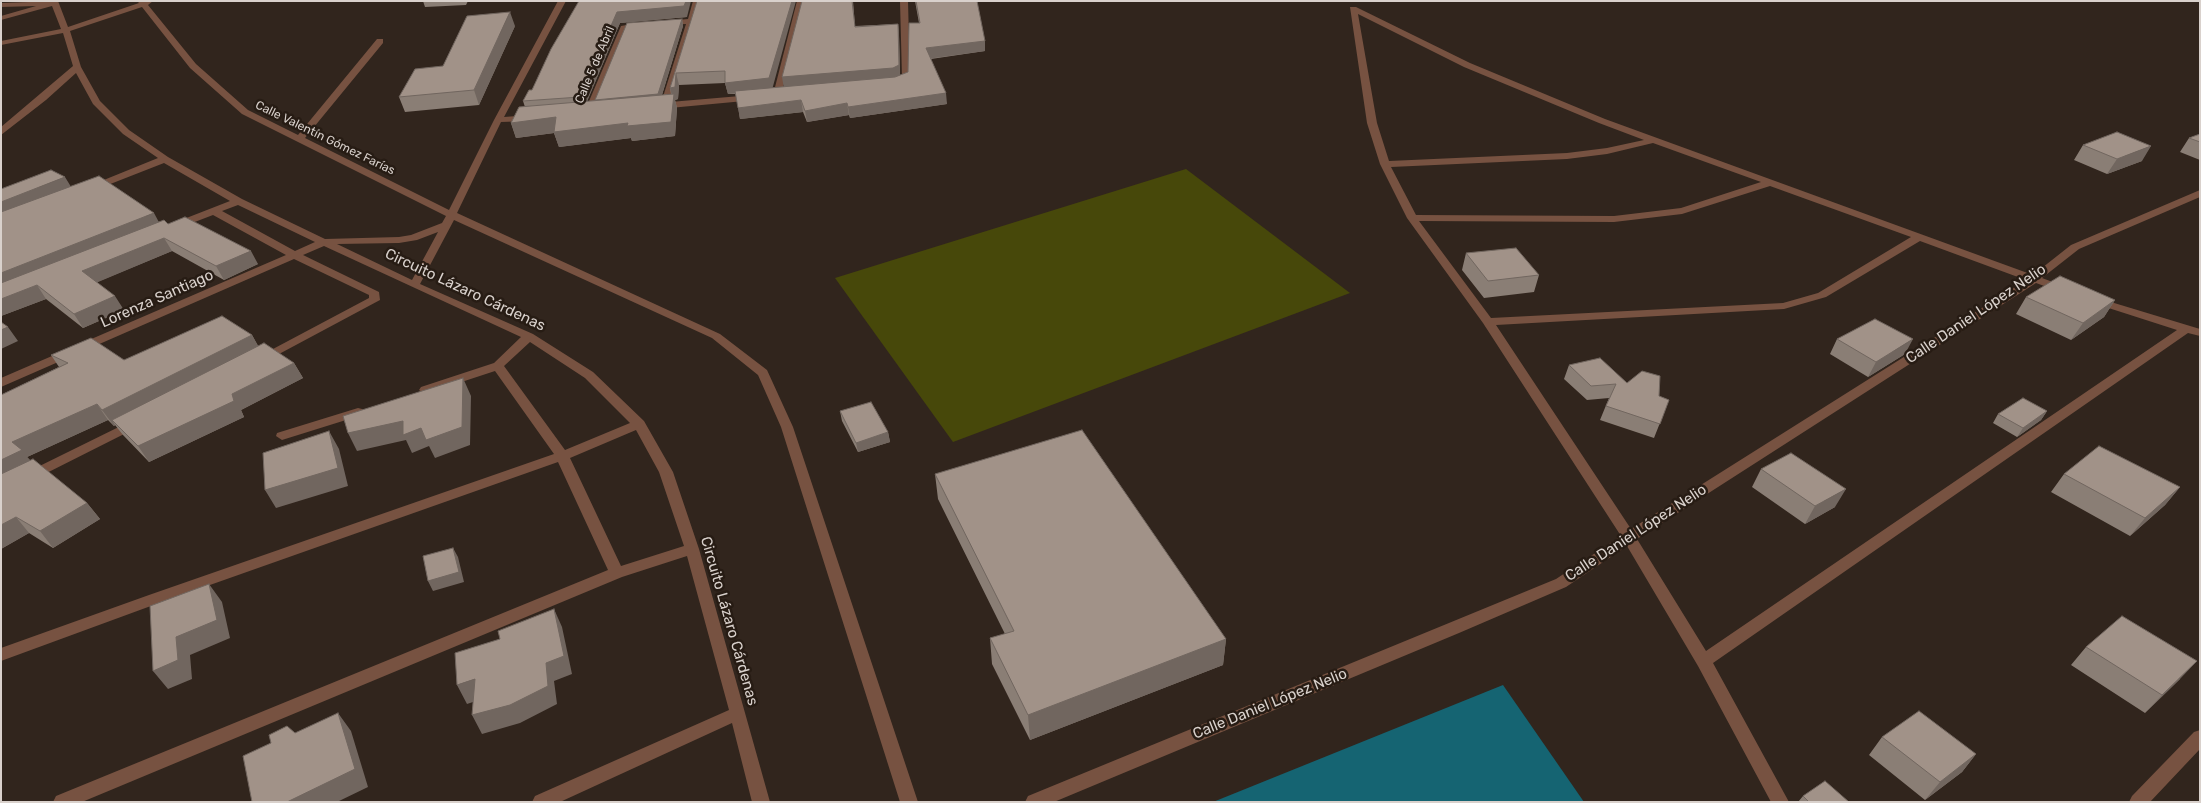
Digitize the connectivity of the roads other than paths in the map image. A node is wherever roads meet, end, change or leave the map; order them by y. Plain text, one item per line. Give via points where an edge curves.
1 (562, 1) edge
2 (697, 1) edge
3 (801, 1) edge
4 (904, 1) edge
5 (54, 2) edge
6 (145, 2) edge
7 (1, 5) edge
8 (1350, 5) edge
9 (1, 18) edge
10 (690, 21) junction
11 (66, 30) junction
12 (380, 40) dead end
13 (1, 44) edge
14 (76, 67) junction
15 (886, 84) edge
16 (787, 94) edge
17 (768, 96) junction
18 (665, 105) junction
19 (646, 107) edge
20 (589, 113) edge
21 (543, 116) edge
22 (498, 120) junction
23 (1, 132) edge
24 (300, 139) junction
25 (1654, 140) junction
26 (165, 159) junction
27 (1385, 164) junction
28 (1769, 183) junction
29 (83, 192) edge
30 (2200, 193) edge
31 (238, 201) junction
32 (214, 210) junction
33 (1412, 218) junction
34 (448, 220) junction
35 (168, 229) edge
36 (1917, 238) junction
37 (324, 242) junction
38 (294, 255) junction
39 (2033, 280) junction
40 (414, 285) junction
41 (2070, 292) edge
42 (2088, 298) edge
43 (1488, 322) junction
44 (2193, 331) edge
45 (530, 336) junction
46 (250, 364) edge
47 (498, 366) junction
48 (1, 383) edge
49 (416, 393) edge
50 (370, 408) edge
51 (143, 418) edge
52 (639, 424) junction
53 (282, 436) dead end
54 (562, 456) junction
55 (1, 491) edge
56 (1629, 536) junction
57 (692, 549) junction
58 (618, 573) junction
59 (1, 655) edge
60 (1704, 661) junction
61 (738, 714) junction
62 (2200, 737) edge
63 (62, 802) edge
64 (541, 802) edge
65 (761, 802) edge
66 (910, 802) edge
67 (1034, 802) edge
68 (1780, 802) edge
69 (2138, 802) edge

1 - 22 street
2 - 10 street
3 - 17 street
4 - 15 street via 906,79
5 - 7 street
5 - 9 street
5 - 11 street, Circuito Lázaro Cárdenas
6 - 11 street
6 - 24 street, Calle Valentín Gómez Farías via 193,66 245,112
8 - 25 street via 1467,65
8 - 27 street via 1372,123
10 - 18 street
10 - 20 street, Calle 5 de Abril via 625,26
11 - 13 street
11 - 14 street, Circuito Lázaro Cárdenas
12 - 24 street
14 - 23 street
14 - 26 street, Circuito Lázaro Cárdenas via 96,102 126,132
16 - 17 street
17 - 18 street
18 - 19 street
21 - 22 street
22 - 34 street
24 - 34 street, Calle Valentín Gómez Farías
25 - 27 street via 1568,156
25 - 28 street
26 - 29 street
26 - 31 street, Circuito Lázaro Cárdenas
27 - 33 street
28 - 33 street via 1682,210 1614,219
28 - 36 street
30 - 39 street, Calle Daniel López Nelio via 2075,247
31 - 32 street
31 - 37 street, Circuito Lázaro Cárdenas
32 - 35 street
32 - 38 street
33 - 43 street
34 - 37 street via 413,238
34 - 40 street
34 - 66 street, Calle Valentín Gómez Farías via 716,336 762,373 787,427
36 - 39 street
36 - 43 street via 1822,295 1784,306
37 - 38 street, Lorenza Santiago
37 - 40 street, Circuito Lázaro Cárdenas
38 - 46 street via 375,294 374,300
38 - 48 street, Lorenza Santiago
39 - 41 street
39 - 56 street, Calle Daniel López Nelio
40 - 45 street, Circuito Lázaro Cárdenas
42 - 44 street
43 - 56 street
44 - 60 street
45 - 47 street
45 - 52 street, Circuito Lázaro Cárdenas via 589,375
47 - 49 street
47 - 54 street
50 - 53 street
51 - 55 street
52 - 54 street
52 - 57 street, Circuito Lázaro Cárdenas via 666,472
54 - 58 street
54 - 59 street
56 - 60 street
56 - 67 street, Calle Daniel López Nelio via 1560,583
57 - 58 street
57 - 61 street, Circuito Lázaro Cárdenas
58 - 63 street
60 - 68 street
61 - 64 street
61 - 65 street, Circuito Lázaro Cárdenas
62 - 69 street

